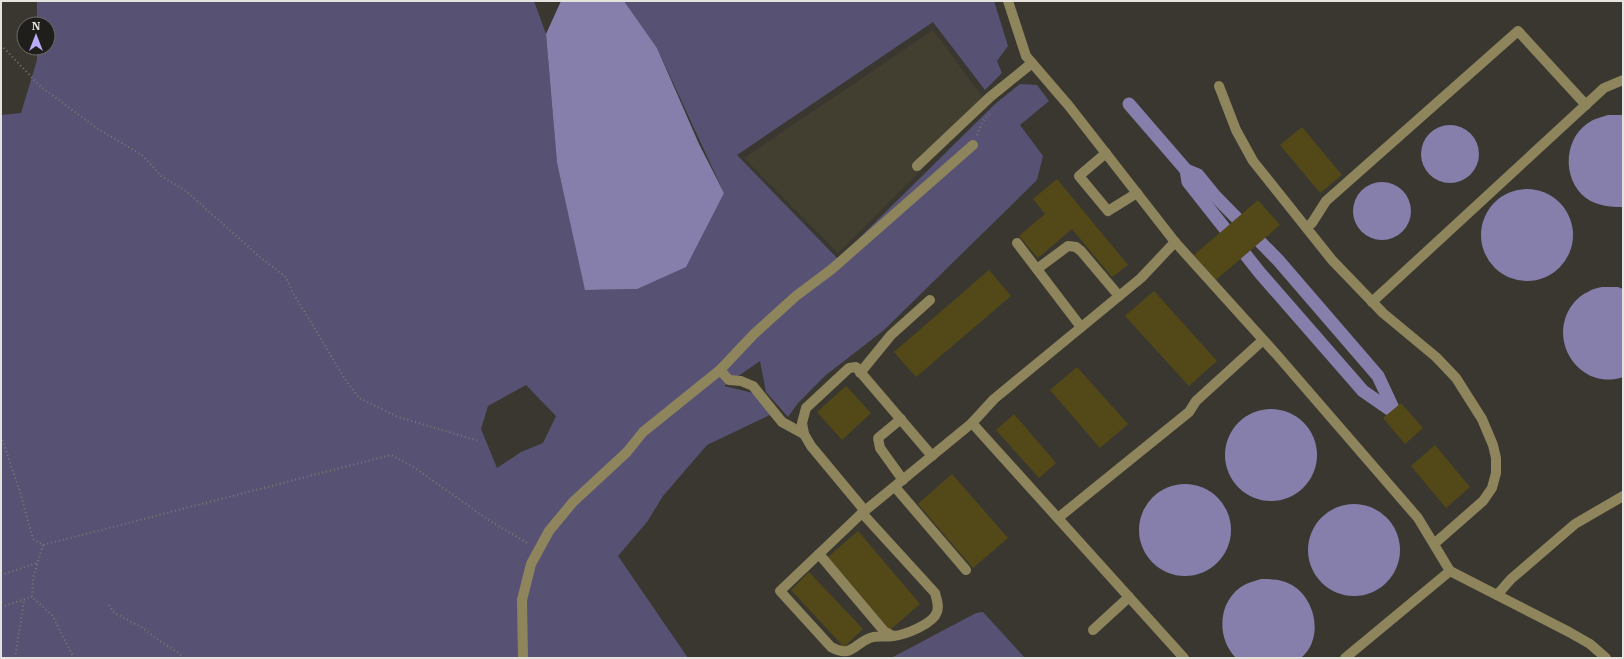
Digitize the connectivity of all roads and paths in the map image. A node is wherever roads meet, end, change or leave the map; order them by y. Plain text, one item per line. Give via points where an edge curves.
1 (1008, 1) edge
2 (1, 45) edge
3 (1029, 59) junction
4 (1623, 80) edge
5 (1219, 86) dead end
6 (1586, 105) junction
7 (994, 110) dead end
8 (973, 145) joint
9 (1106, 153) junction
10 (918, 166) dead end
11 (1137, 193) junction
12 (1306, 227) junction
13 (1175, 242) junction
14 (1016, 243) dead end
15 (1037, 270) junction
16 (1118, 296) junction
17 (930, 300) dead end
18 (1372, 302) junction
19 (1081, 327) junction
20 (1263, 340) junction
21 (720, 370) junction
22 (860, 373) junction
23 (901, 419) junction
24 (972, 423) junction
25 (804, 434) junction
26 (1, 436) edge
27 (479, 441) dead end
28 (932, 456) junction
29 (903, 480) junction
30 (895, 486) junction
31 (1623, 496) edge
32 (864, 512) junction
33 (1058, 518) junction
34 (1434, 544) junction
35 (43, 545) junction
36 (538, 550) junction
37 (819, 554) junction
38 (38, 563) junction
39 (966, 570) dead end
40 (1450, 571) junction
41 (1, 575) edge
42 (1497, 595) junction
43 (32, 597) junction
44 (1130, 597) junction
45 (24, 600) junction
46 (109, 605) dead end
47 (1, 607) edge
48 (1093, 630) dead end
49 (893, 636) junction
50 (1178, 656) edge
51 (15, 658) edge
52 (74, 658) edge
53 (183, 658) edge
54 (523, 658) edge
55 (1345, 658) edge
56 (1606, 658) edge

1 - 3 street
2 - 27 path via 41,87 98,128 142,155 161,176 186,191 286,277 345,379 359,398 398,417
3 - 9 street
3 - 10 street
4 - 6 street via 1604,88
5 - 12 street via 1236,130 1253,161
6 - 12 street via 1518,31 1326,201
6 - 18 street
7 - 8 path via 983,121
8 - 21 street via 832,270 796,296 754,334
9 - 11 street
9 - 11 street via 1079,176 1108,211
11 - 13 street
12 - 18 street via 1332,260
13 - 16 street via 1141,278
13 - 20 street
14 - 15 street
15 - 16 street via 1068,246 1076,247
15 - 19 street
16 - 19 street
17 - 22 street via 891,335
18 - 34 street via 1436,357 1456,378 1482,419 1493,445 1496,473 1492,488 1483,501
19 - 24 street via 994,399
20 - 33 street via 1196,401 1189,412
20 - 34 street via 1418,518
21 - 25 street via 729,380 753,386 782,422
21 - 36 street via 643,432 627,452 573,502 549,531
22 - 23 street
22 - 25 street via 856,367 849,368 806,408 802,423
23 - 28 street
23 - 29 street via 878,438 880,448
24 - 28 street
24 - 33 street
25 - 32 street
26 - 35 path via 33,539
28 - 29 street
29 - 30 street
30 - 32 street
30 - 39 street
31 - 42 street via 1575,524 1511,579
32 - 37 street
32 - 49 street via 935,593 938,604 937,613 932,621
33 - 44 street
34 - 40 street
35 - 36 path via 391,456 415,468 490,521
35 - 38 path
36 - 54 street via 531,564 522,600
37 - 49 street via 884,631
37 - 49 street via 780,591 839,653 850,652 862,642 874,637
38 - 41 path
38 - 43 path via 33,578
40 - 42 street
40 - 55 street
42 - 56 street via 1590,644
43 - 45 path
43 - 52 path via 52,615
44 - 48 street
44 - 50 street
45 - 47 path
45 - 51 path
46 - 53 path via 114,613 143,628

